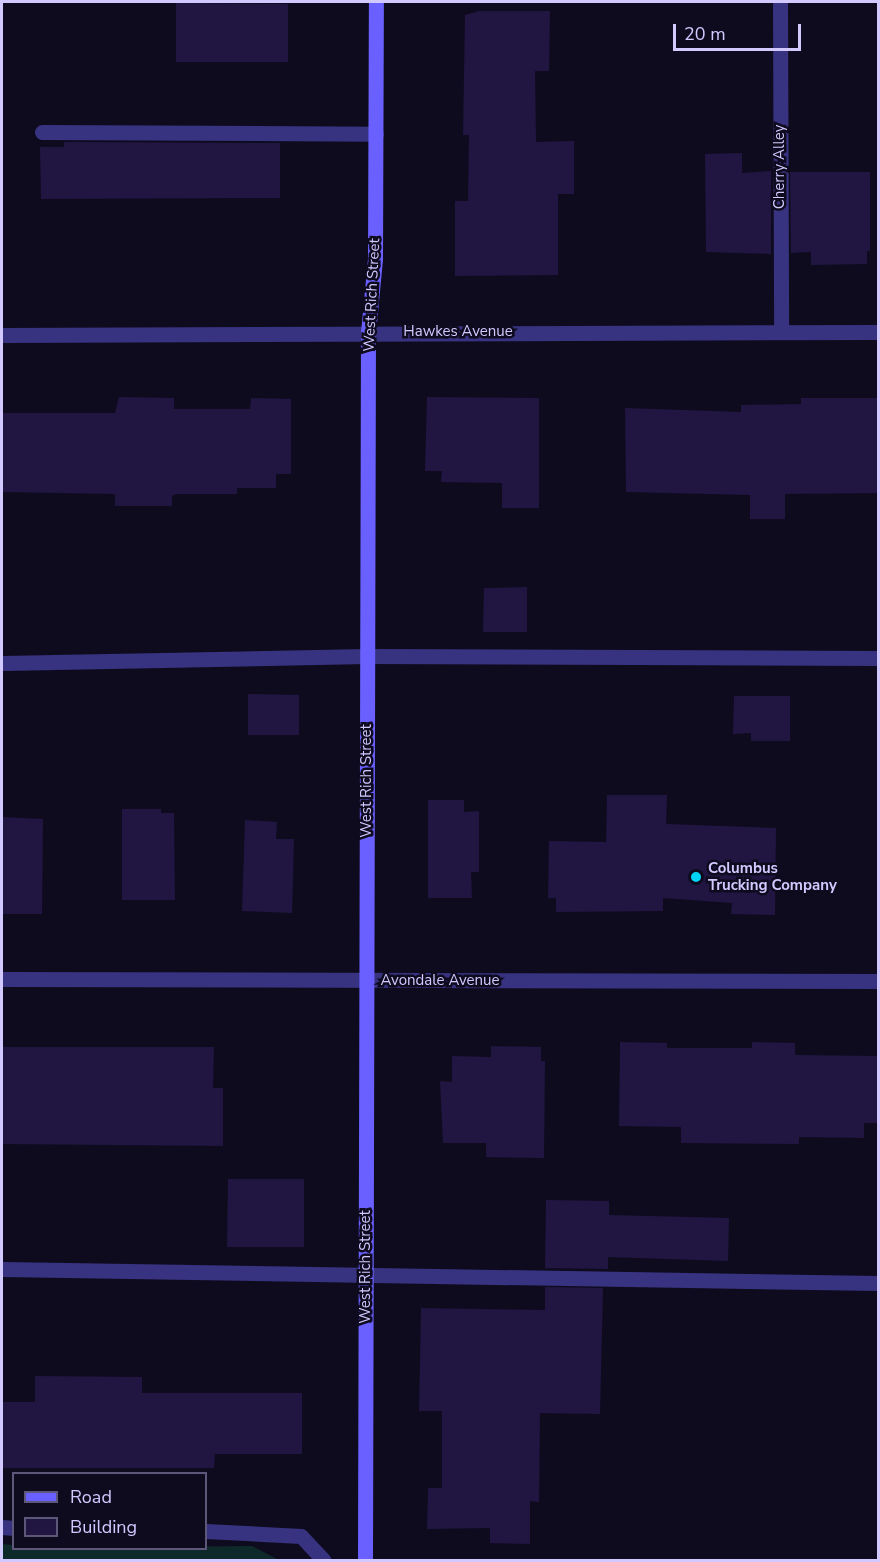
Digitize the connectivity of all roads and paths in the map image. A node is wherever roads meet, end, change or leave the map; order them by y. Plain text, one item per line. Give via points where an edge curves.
1 (376, 2) edge
2 (780, 2) edge
3 (42, 132) dead end
4 (376, 134) junction
5 (781, 332) junction
6 (879, 332) edge
7 (368, 333) junction
8 (2, 335) edge
9 (367, 656) junction
10 (879, 658) edge
11 (2, 663) edge
12 (2, 979) edge
13 (367, 981) junction
14 (879, 981) edge
15 (2, 1269) edge
16 (366, 1273) junction
17 (879, 1283) edge
18 (207, 1531) edge
19 (323, 1560) edge
20 (365, 1560) edge

1 - 4 street, West Rich Street
2 - 5 street, Cherry Alley
3 - 4 street
4 - 7 street, West Rich Street via 375,259
5 - 6 street, Hawkes Avenue
5 - 7 street, Hawkes Avenue
7 - 8 street, Hawkes Avenue
7 - 9 street, West Rich Street
9 - 10 street
9 - 11 street
9 - 13 street, West Rich Street
12 - 13 street, Avondale Avenue
13 - 14 street, Avondale Avenue
13 - 16 street, West Rich Street
15 - 16 street
16 - 17 street
16 - 20 street, West Rich Street
18 - 19 street via 301,1536

